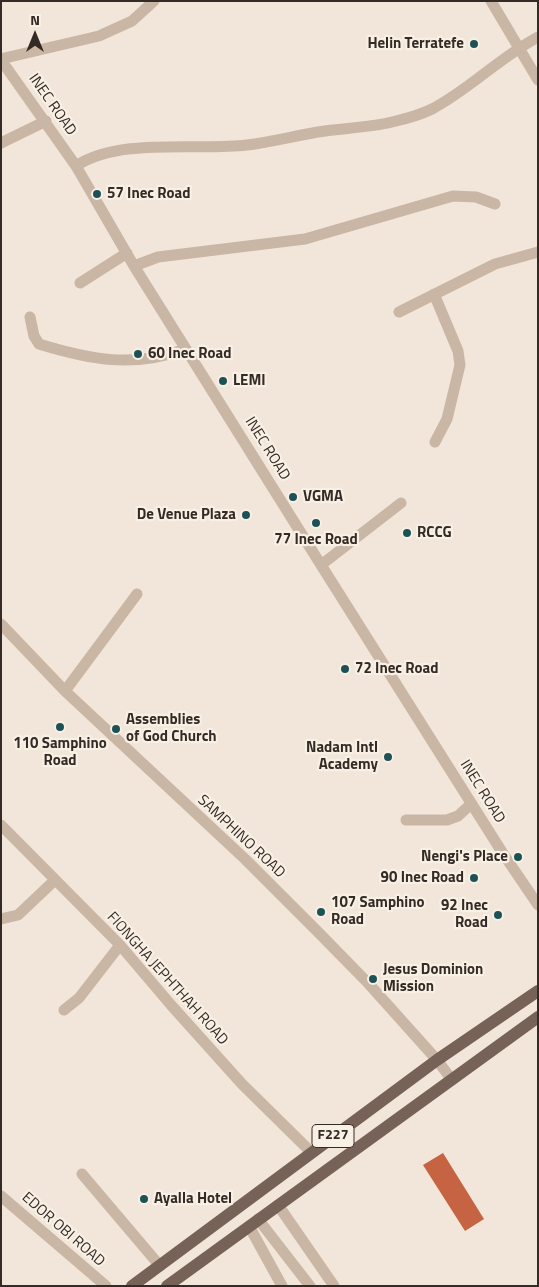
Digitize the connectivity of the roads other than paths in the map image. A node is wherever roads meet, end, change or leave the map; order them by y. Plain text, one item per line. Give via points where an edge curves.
1 (154, 1) edge
2 (491, 1) edge
3 (538, 37) edge
4 (518, 47) junction
5 (1, 59) edge
6 (538, 80) edge
7 (46, 121) junction
8 (1, 143) edge
9 (76, 166) junction
10 (495, 204) dead end
11 (538, 252) edge
12 (127, 253) junction
13 (134, 266) junction
14 (80, 283) dead end
15 (434, 294) junction
16 (399, 312) dead end
17 (30, 316) dead end
18 (186, 349) junction
19 (434, 442) dead end
20 (401, 503) dead end
21 (321, 564) junction
22 (138, 594) dead end
23 (1, 624) edge
24 (65, 692) junction
25 (471, 804) junction
26 (406, 820) dead end
27 (1, 824) edge
28 (56, 880) junction
29 (538, 905) edge
30 (1, 919) edge
31 (120, 945) junction
32 (538, 991) edge
33 (64, 1010) dead end
34 (538, 1017) edge
35 (437, 1060) junction
36 (452, 1080) junction
37 (311, 1152) junction
38 (82, 1174) dead end
39 (1, 1196) edge
40 (278, 1205) junction
41 (254, 1222) junction
42 (160, 1266) junction
43 (106, 1286) edge
44 (132, 1286) edge
45 (167, 1286) edge
46 (282, 1286) edge
47 (310, 1286) edge
48 (334, 1286) edge

1 - 5 street via 132,21 99,36
2 - 4 street
3 - 4 street
4 - 6 street
4 - 9 street via 431,110 392,122 246,145 132,149 101,155
5 - 7 street, INEC ROAD
7 - 8 street
7 - 9 street, INEC ROAD
9 - 12 street, INEC ROAD
10 - 13 street via 476,197 453,196 305,239 158,257
11 - 15 street via 495,264
12 - 13 street, INEC ROAD
12 - 14 street
13 - 18 street, INEC ROAD
15 - 16 street
15 - 19 street via 458,350 460,365 447,419
17 - 18 street via 39,344 63,351 109,360 141,360
18 - 21 street, INEC ROAD
20 - 21 street
21 - 25 street, INEC ROAD
22 - 24 street
23 - 24 street, SAMPHINO ROAD
24 - 35 street, SAMPHINO ROAD via 298,911
25 - 26 street via 458,816 447,820
25 - 29 street, INEC ROAD
27 - 28 street, FIONGHA JEPHTHAH ROAD
28 - 30 street via 18,915
28 - 31 street, FIONGHA JEPHTHAH ROAD
31 - 33 street via 79,998
31 - 37 street, FIONGHA JEPHTHAH ROAD via 242,1084
32 - 35 main road, F227
34 - 36 main road, F227
35 - 36 street, SAMPHINO ROAD
35 - 37 main road, F227
36 - 40 main road, F227
37 - 42 main road, F227
38 - 42 street
39 - 43 street, EDOR OBI ROAD
40 - 41 main road, F227
40 - 48 street
41 - 45 main road, F227
41 - 46 street
41 - 47 street
42 - 44 main road, F227

